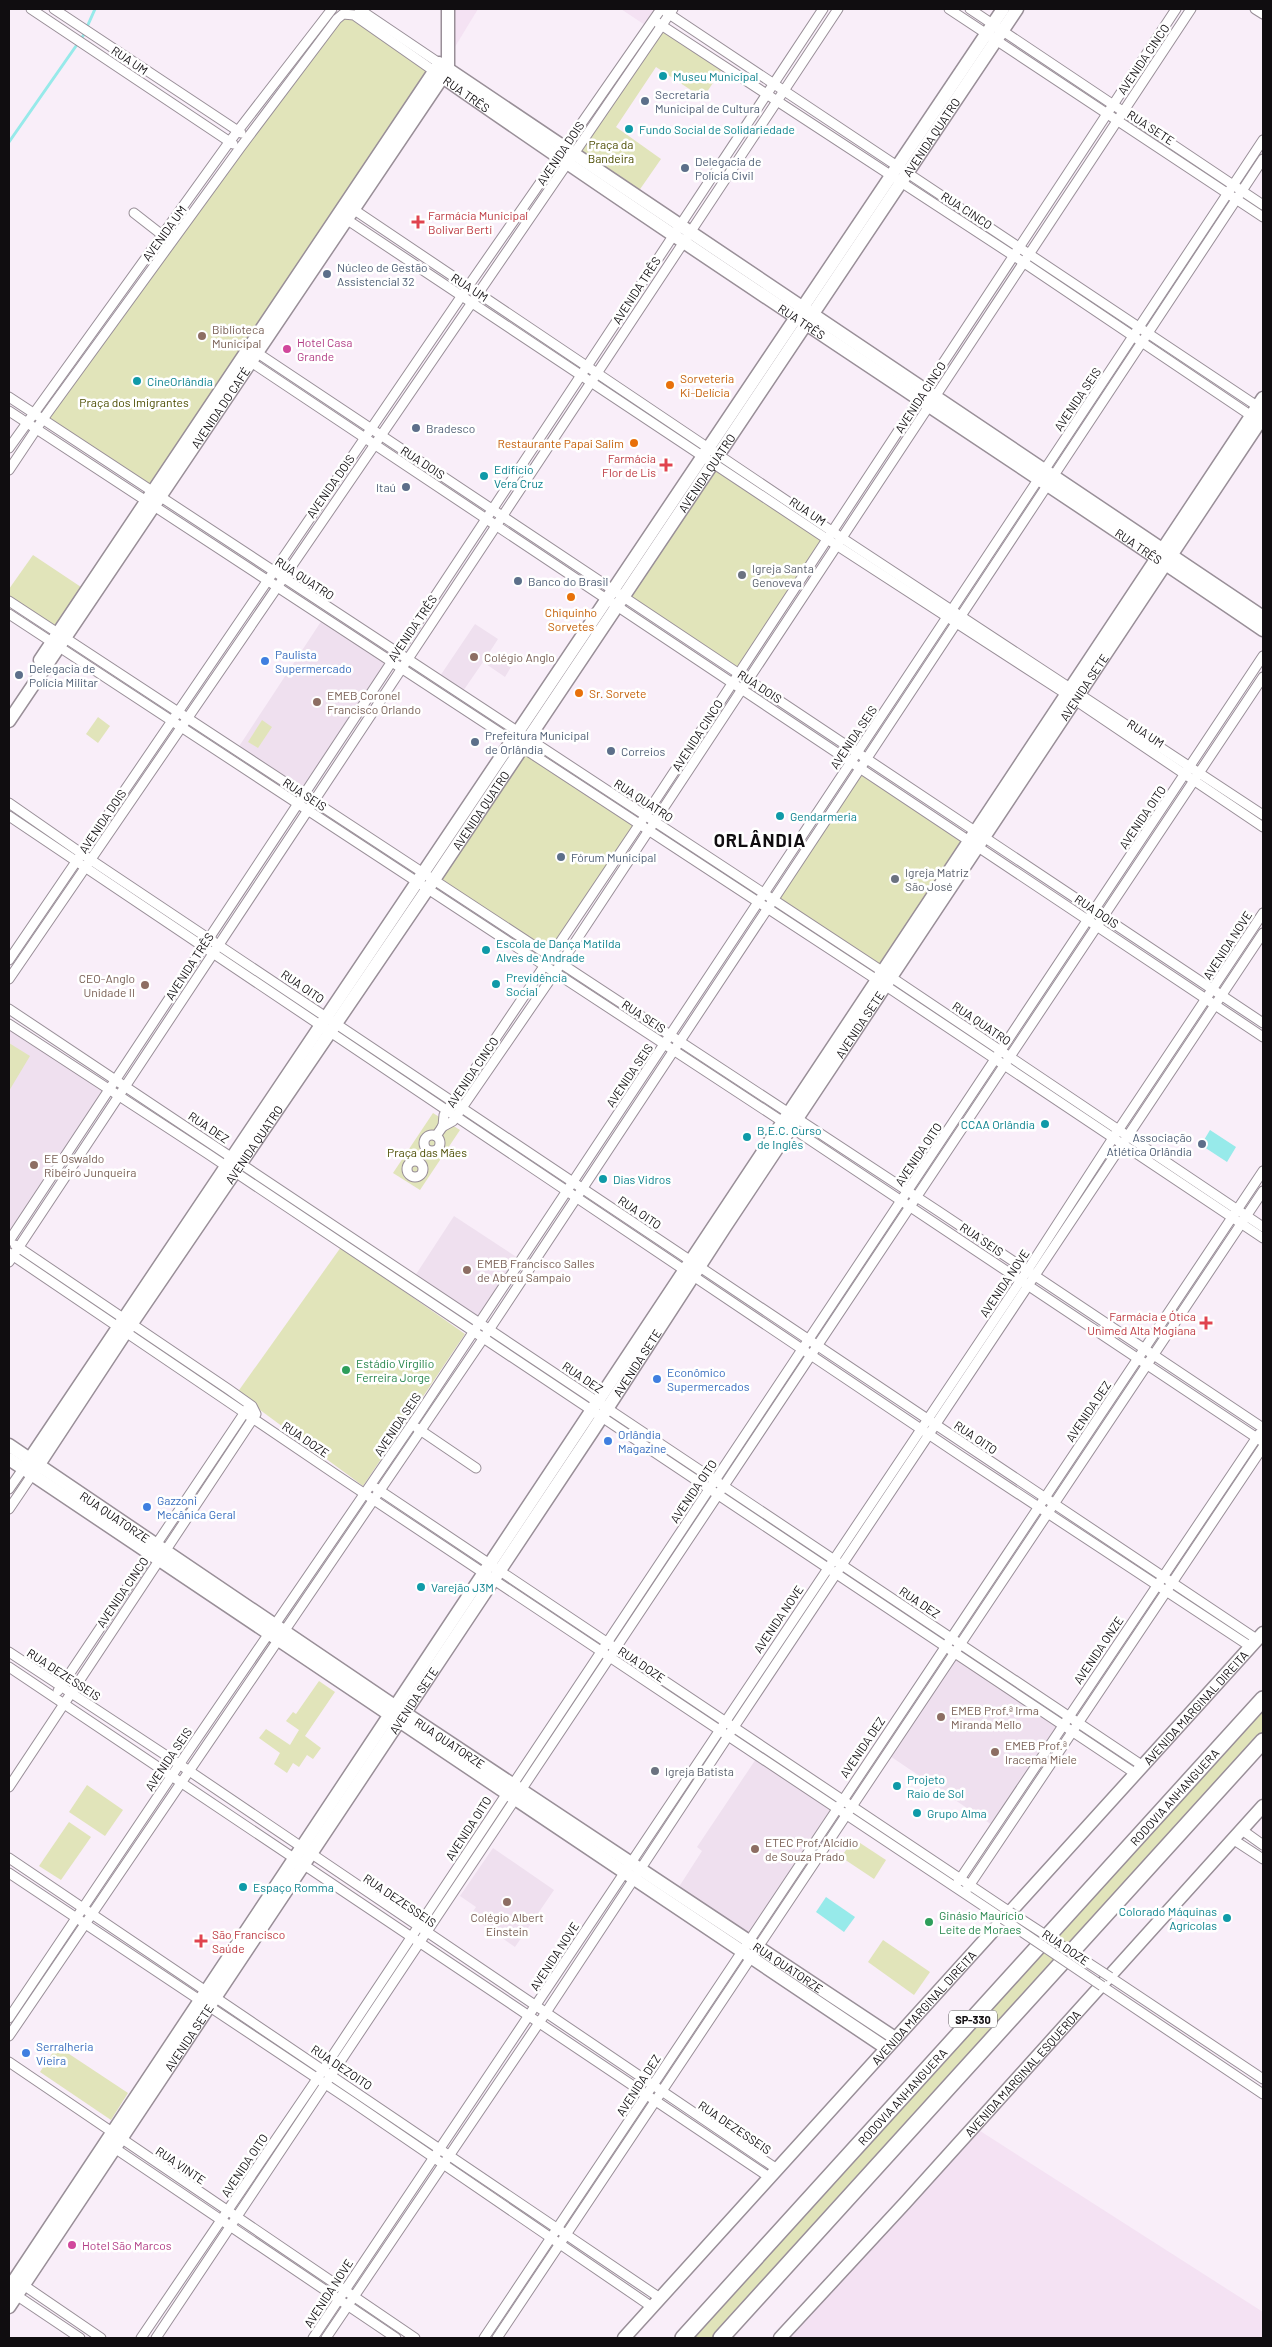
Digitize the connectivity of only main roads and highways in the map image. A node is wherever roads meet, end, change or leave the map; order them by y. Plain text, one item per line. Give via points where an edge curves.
1 (1263, 1699) edge
2 (1263, 1742) edge
3 (683, 2338) edge
4 (721, 2338) edge

1 - 3 highway, RODOVIA ANHANGUERA / SP-330
2 - 4 highway, SP-330

